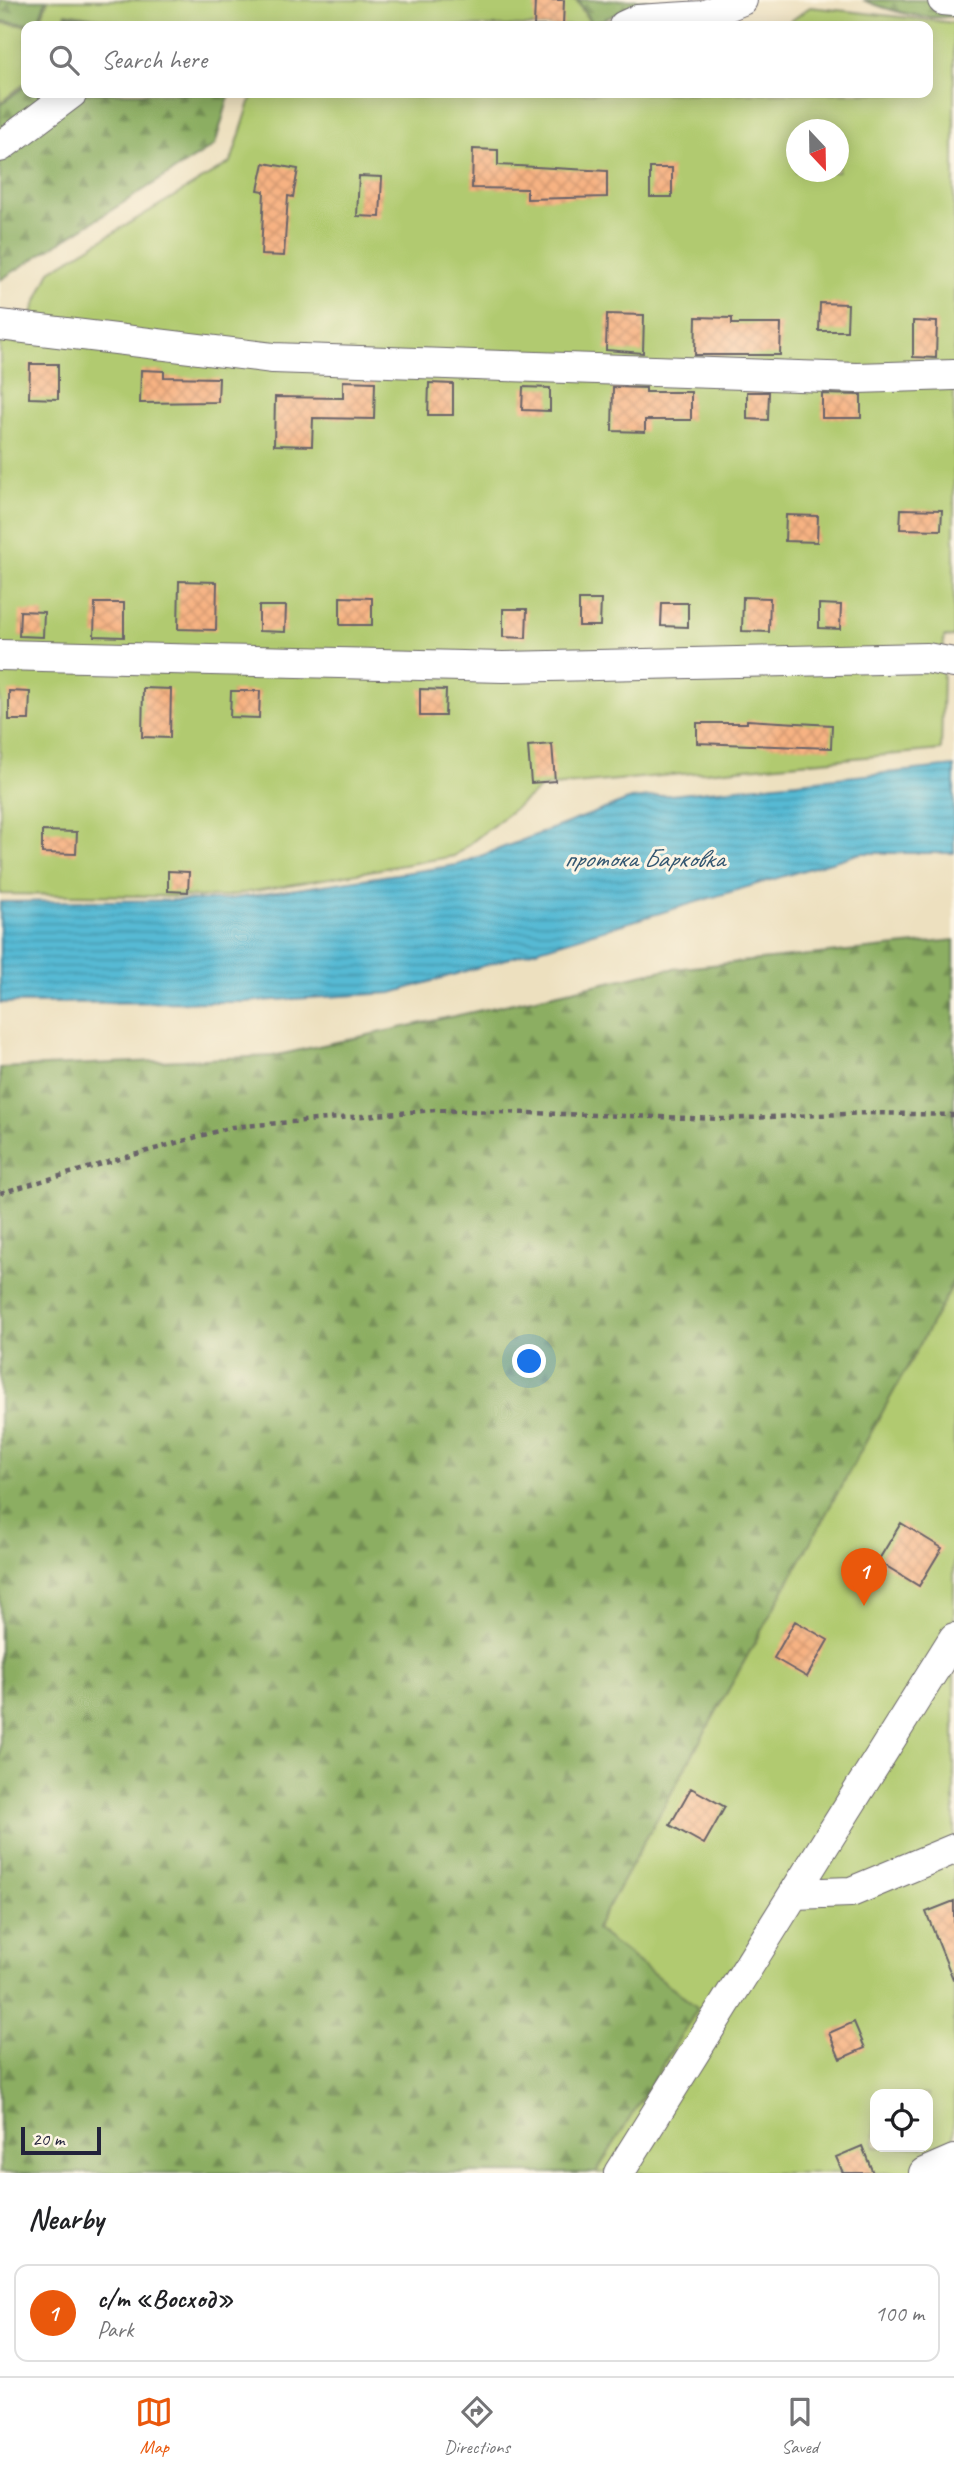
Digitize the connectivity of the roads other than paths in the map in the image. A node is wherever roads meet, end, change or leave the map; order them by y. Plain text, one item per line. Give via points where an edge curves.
1 (742, 0) edge
2 (943, 0) edge
3 (954, 1) edge
4 (627, 15) edge
5 (65, 98) edge
6 (0, 147) edge
7 (0, 326) edge
8 (954, 375) edge
9 (0, 655) edge
10 (954, 663) edge
11 (954, 1638) edge
12 (954, 1849) edge
13 (794, 1894) junction
14 (954, 2160) edge
15 (618, 2173) edge
16 (924, 2173) edge

1 - 4 street via 703,16
2 - 3 street
5 - 6 street
7 - 8 street via 273,358 857,378
9 - 10 street via 503,667 927,658
11 - 13 street
12 - 13 street via 851,1892
13 - 15 street
14 - 16 street

